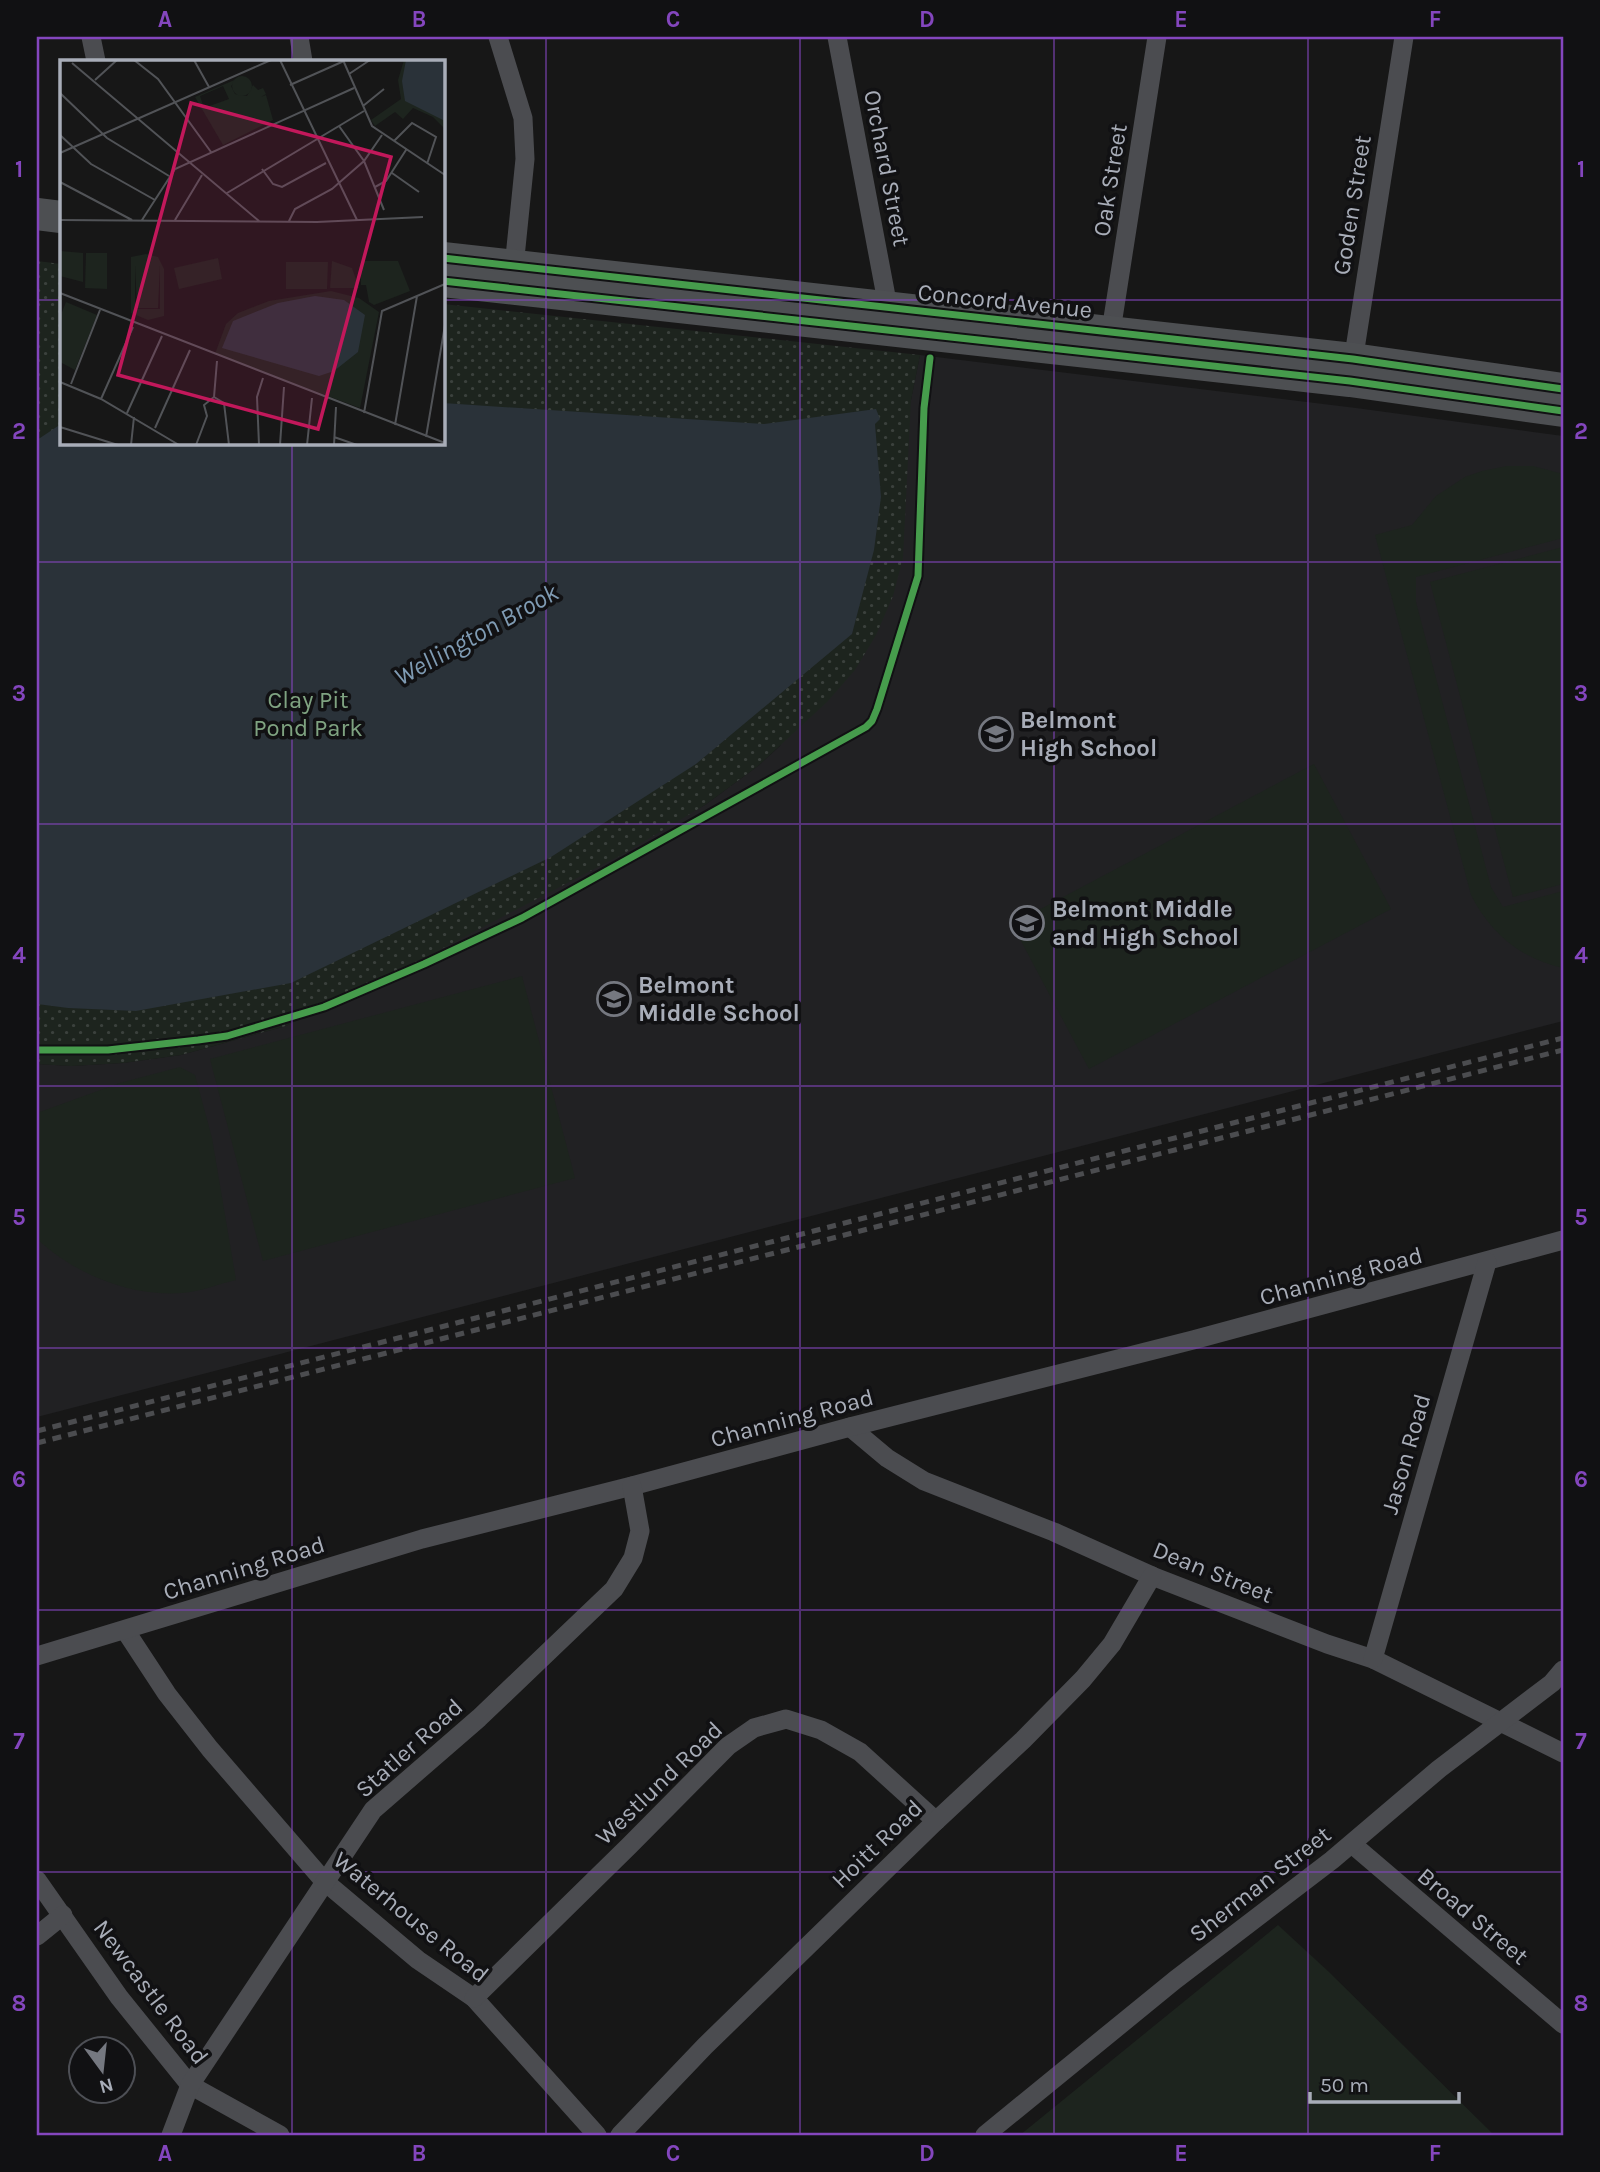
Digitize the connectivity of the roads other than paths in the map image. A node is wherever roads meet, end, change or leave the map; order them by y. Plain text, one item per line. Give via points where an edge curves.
1 (90, 37) edge
2 (299, 37) edge
3 (498, 37) edge
4 (837, 37) edge
5 (1157, 37) edge
6 (1404, 37) edge
7 (96, 60) edge
8 (303, 60) edge
9 (37, 214) edge
10 (60, 217) edge
11 (37, 236) edge
12 (60, 239) edge
13 (444, 258) edge
14 (513, 278) junction
15 (444, 281) edge
16 (888, 307) junction
17 (1111, 331) junction
18 (1352, 370) junction
19 (1563, 389) edge
20 (1563, 411) edge
21 (1563, 1240) edge
22 (1487, 1262) junction
23 (850, 1427) junction
24 (632, 1486) junction
25 (1152, 1576) junction
26 (125, 1630) junction
27 (37, 1656) edge
28 (1373, 1659) junction
29 (1563, 1670) edge
30 (1500, 1722) junction
31 (1563, 1753) edge
32 (936, 1821) junction
33 (1352, 1844) junction
34 (37, 1880) edge
35 (324, 1881) junction
36 (64, 1915) junction
37 (37, 1936) edge
38 (474, 1998) junction
39 (1563, 2024) edge
40 (190, 2085) junction
41 (172, 2135) edge
42 (280, 2135) edge
43 (597, 2135) edge
44 (620, 2135) edge
45 (985, 2135) edge

1 - 7 street
2 - 8 street
3 - 14 street via 523,118 525,159
4 - 16 street, Orchard Street
5 - 17 street, Oak Street
6 - 18 street, Goden Street
9 - 10 main road
11 - 12 main road
13 - 14 main road, Concord Avenue
14 - 15 main road, Concord Avenue
14 - 16 main road, Concord Avenue
14 - 18 main road, Concord Avenue
16 - 17 main road, Concord Avenue
17 - 18 main road, Concord Avenue
18 - 19 main road, Concord Avenue
18 - 20 main road, Concord Avenue
21 - 22 street, Channing Road
22 - 23 street, Channing Road
22 - 28 street, Jason Road
23 - 24 street, Channing Road
23 - 25 street, Dean Street via 924,1481
24 - 26 street, Channing Road via 422,1539
24 - 35 street, Statler Road via 640,1531 633,1558 614,1588 479,1718 373,1810
25 - 28 street, Dean Street
25 - 32 street, Hoitt Road via 1112,1644 1083,1679
26 - 27 street, Channing Road
26 - 35 street, Waterhouse Road via 210,1749
28 - 30 street, Dean Street
29 - 30 street, Sherman Street
30 - 31 street, Dean Street
30 - 33 street, Sherman Street
32 - 38 street, Westlund Road via 860,1752 821,1730 786,1719 754,1728 728,1746
32 - 44 street, Hoitt Road
33 - 39 street, Broad Street
33 - 45 street, Sherman Street
34 - 36 street, Newcastle Road
35 - 38 street, Waterhouse Road via 418,1960
35 - 40 street, Statler Road
36 - 37 street
36 - 40 street, Newcastle Road via 119,1997
38 - 43 street, Waterhouse Road
40 - 41 street, Statler Road
40 - 42 street, Newcastle Road

